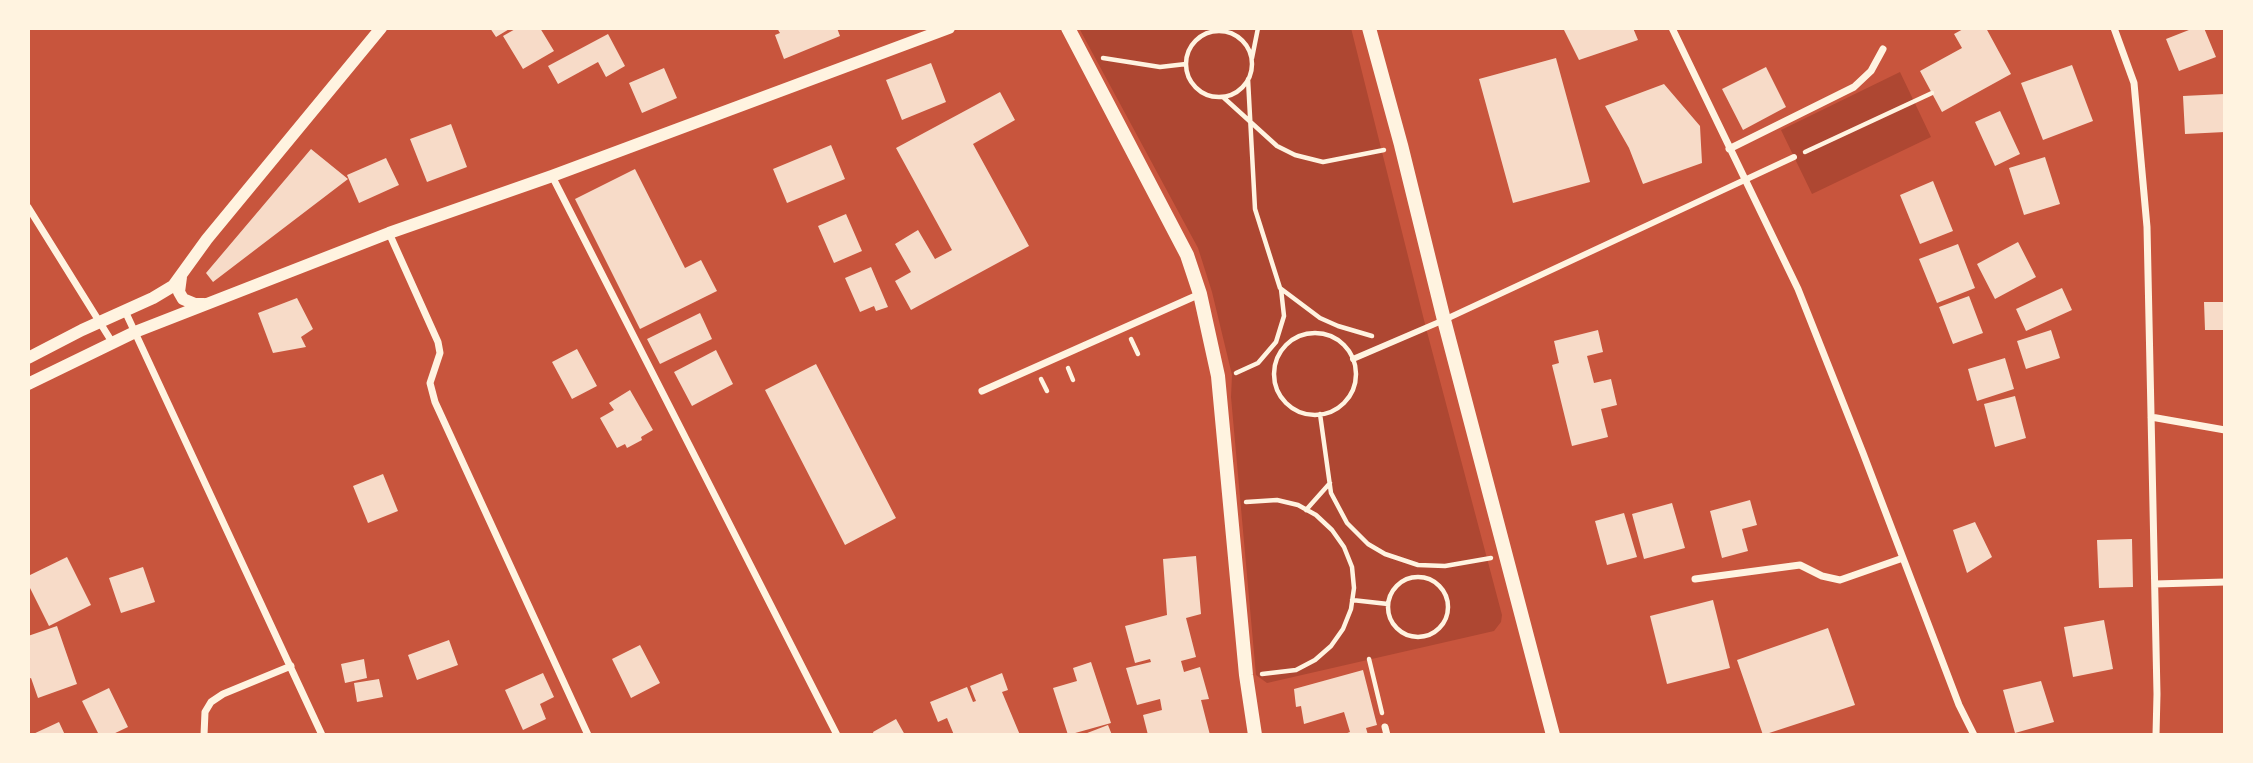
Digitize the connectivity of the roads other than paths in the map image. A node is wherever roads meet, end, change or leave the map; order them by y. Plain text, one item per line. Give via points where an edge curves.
1 (380, 28) edge
2 (948, 28) edge
3 (1068, 28) edge
4 (1369, 28) edge
5 (1672, 28) edge
6 (2114, 28) edge
7 (1883, 49) dead end
8 (1729, 149) junction
9 (1794, 157) road end
10 (552, 176) junction
11 (1744, 180) junction
12 (28, 207) edge
13 (389, 233) junction
14 (181, 277) junction
15 (1199, 294) junction
16 (209, 302) junction
17 (125, 311) junction
18 (1444, 320) junction
19 (101, 322) junction
20 (135, 332) junction
21 (112, 342) junction
22 (28, 358) edge
23 (1353, 359) road end
24 (28, 384) edge
25 (982, 391) dead end
26 (2151, 417) junction
27 (2225, 430) edge
28 (1903, 558) junction
29 (1695, 579) dead end
30 (2225, 582) edge
31 (2155, 584) junction
32 (291, 666) junction
33 (204, 735) edge
34 (323, 735) edge
35 (588, 735) edge
36 (837, 735) edge
37 (1255, 735) edge
38 (1553, 735) edge
39 (1974, 735) edge
40 (2156, 735) edge

1 - 14 street
2 - 10 street
3 - 15 main road via 1187,255
4 - 18 main road
5 - 8 street
6 - 26 street via 2134,83 2139,135 2147,226
7 - 8 street via 1871,71 1854,87
8 - 11 street
9 - 11 street
10 - 13 street
10 - 36 street
11 - 18 street
11 - 28 street via 1798,289
12 - 19 street
13 - 16 street
13 - 35 street via 438,342 440,353 430,383 435,402
14 - 16 street via 183,299 195,304
14 - 17 street via 163,293
15 - 25 street
15 - 37 main road via 1218,376
16 - 20 street
17 - 19 street
17 - 20 street
18 - 23 street
18 - 38 main road
19 - 21 street
19 - 22 street
20 - 21 street
20 - 32 street
21 - 24 street
26 - 27 street
26 - 31 street
28 - 29 street via 1840,580 1801,565
28 - 39 street
30 - 31 street
31 - 40 street
32 - 33 street via 211,702 205,712
32 - 34 street

